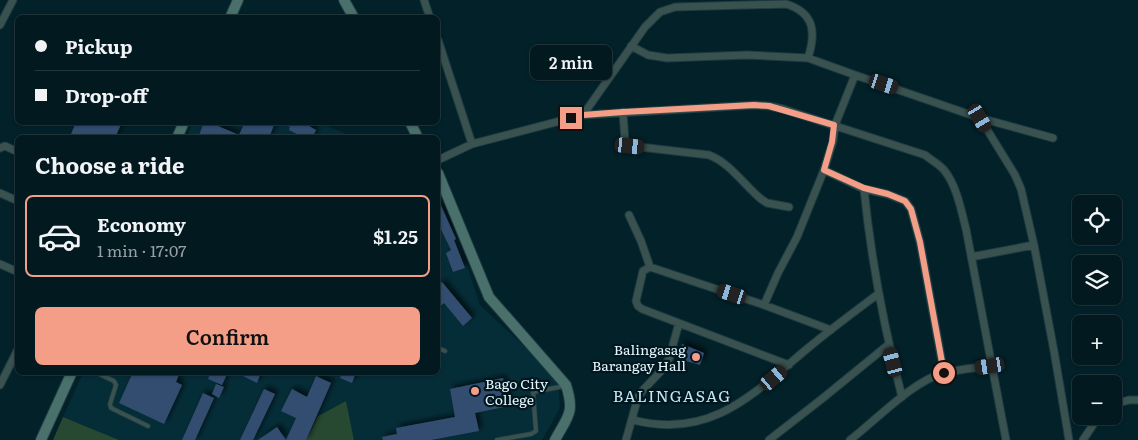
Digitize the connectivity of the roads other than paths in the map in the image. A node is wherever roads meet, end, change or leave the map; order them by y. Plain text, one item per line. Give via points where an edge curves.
1 (13, 0) edge
2 (238, 0) edge
3 (344, 0) edge
4 (424, 0) edge
5 (231, 15) edge
6 (352, 15) edge
7 (429, 15) edge
8 (0, 25) edge
9 (440, 46) edge
10 (631, 46) junction
11 (808, 58) junction
12 (855, 75) junction
13 (623, 112) junction
14 (583, 115) junction
15 (980, 118) junction
16 (834, 125) junction
17 (1053, 138) dead end
18 (472, 144) junction
19 (0, 148) edge
20 (15, 151) edge
21 (440, 159) edge
22 (824, 170) junction
23 (440, 178) edge
24 (864, 188) junction
25 (0, 193) edge
26 (15, 200) edge
27 (789, 207) dead end
28 (629, 215) dead end
29 (1034, 245) junction
30 (971, 257) junction
31 (0, 264) edge
32 (650, 267) junction
33 (15, 271) edge
34 (878, 294) junction
35 (764, 305) junction
36 (679, 324) junction
37 (831, 330) junction
38 (888, 345) junction
39 (440, 349) edge
40 (445, 351) dead end
41 (15, 354) edge
42 (789, 365) junction
43 (990, 366) junction
44 (944, 373) junction
45 (71, 375) edge
46 (101, 375) edge
47 (0, 385) edge
48 (566, 385) junction
49 (902, 397) junction
50 (1138, 400) edge
51 (1122, 402) edge
52 (633, 420) junction
53 (1092, 425) edge
54 (148, 426) dead end
55 (41, 440) edge
56 (497, 440) edge
57 (555, 440) edge
58 (626, 440) edge
59 (769, 440) edge
60 (850, 440) edge
61 (1006, 440) edge
62 (1069, 440) edge
63 (1083, 440) edge

1 - 8 street
2 - 5 street
3 - 6 street
4 - 7 street
9 - 18 street
10 - 11 street via 648,55 667,58 748,55
10 - 11 street via 660,12 675,8 786,4 798,8 812,28 813,41
10 - 14 street
11 - 12 street
12 - 15 street
12 - 16 street
13 - 14 street
13 - 16 street via 754,105 769,106
13 - 27 street via 625,141 630,146 709,155 726,165 766,203
14 - 18 street
15 - 17 street
15 - 29 street via 1018,181
16 - 22 street
16 - 30 street via 925,156 943,170 954,186
18 - 21 street
19 - 20 street via 5,146
22 - 24 street
22 - 35 street
23 - 48 street via 489,297
24 - 34 street
24 - 44 street via 905,201 911,209
25 - 26 street
28 - 32 street
29 - 30 street
29 - 62 street
30 - 43 street
31 - 33 street
32 - 35 street
32 - 36 street via 643,271 636,301 638,306
34 - 37 street
34 - 38 street
35 - 37 street
36 - 42 street
36 - 52 street via 669,359 638,397
37 - 42 street
38 - 49 street
38 - 59 street
39 - 40 lane
41 - 47 street
42 - 52 street via 743,401 698,422 677,426
43 - 44 street
43 - 61 street
44 - 49 street
45 - 55 street
46 - 54 lane via 116,385 111,408
48 - 56 lane via 533,392 536,431
48 - 57 street via 571,410
49 - 60 street
50 - 51 street
52 - 58 street
53 - 63 street

